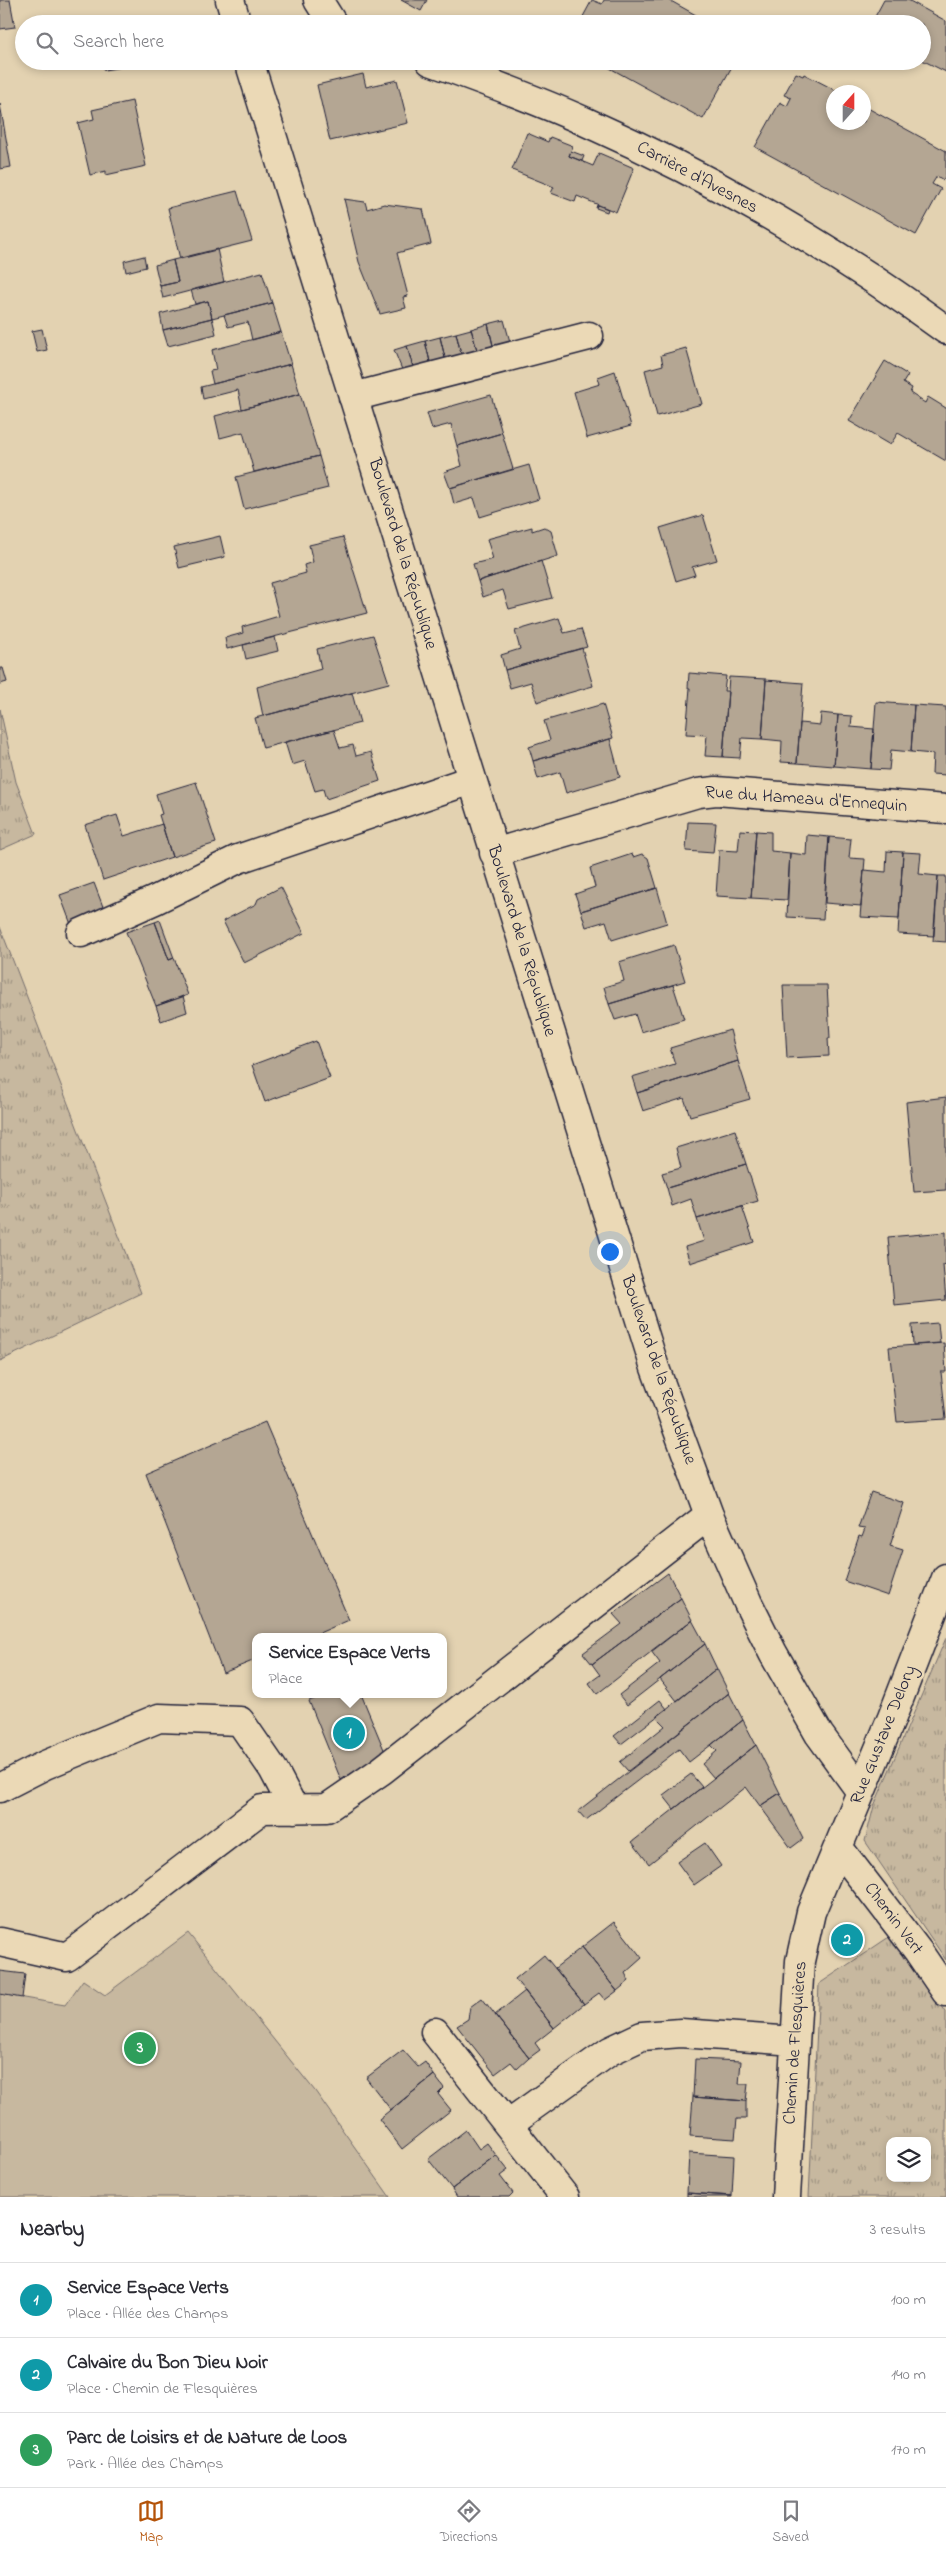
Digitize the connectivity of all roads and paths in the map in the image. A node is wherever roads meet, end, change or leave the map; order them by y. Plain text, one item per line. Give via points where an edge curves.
1 (230, 0) edge
2 (318, 0) edge
3 (234, 15) edge
4 (327, 15) edge
5 (252, 70) edge
6 (454, 70) edge
7 (946, 330) edge
8 (589, 336) dead end
9 (353, 397) junction
10 (471, 780) junction
11 (946, 809) edge
12 (494, 853) junction
13 (81, 933) dead end
14 (709, 1515) junction
15 (946, 1578) edge
16 (0, 1788) edge
17 (861, 1792) junction
18 (294, 1809) junction
19 (838, 1847) junction
20 (819, 1891) joint
21 (0, 1942) edge
22 (946, 1992) edge
23 (435, 2032) dead end
24 (795, 2041) junction
25 (508, 2124) junction
26 (565, 2197) edge
27 (786, 2197) edge

1 - 3 street
2 - 4 street
5 - 9 street, Boulevard de la République
6 - 7 street, Carrière d'Avesnes via 545,104 684,170 795,230 874,279
8 - 9 street
9 - 10 street, Boulevard de la République
10 - 12 street, Boulevard de la République
10 - 13 street via 238,859
11 - 12 street, Rue du Hameau d'Ennequin via 716,791 698,793
12 - 14 street, Boulevard de la République via 634,1306
14 - 17 street, Boulevard de la République via 773,1653 819,1734
14 - 18 street via 381,1771 327,1808
15 - 17 street, Rue Gustave Delory
16 - 18 street via 45,1765 159,1718 240,1721 273,1769
17 - 19 street, Rue Gustave Delory
18 - 21 street via 262,1809 67,1957
19 - 20 street, Rue Gustave Delory
19 - 22 street, Chemin Vert
20 - 24 street, Chemin de Flesquières via 800,1962
23 - 25 street
24 - 25 street via 681,2033 642,2036 610,2051
24 - 27 street, Chemin de Flesquières
25 - 26 street

